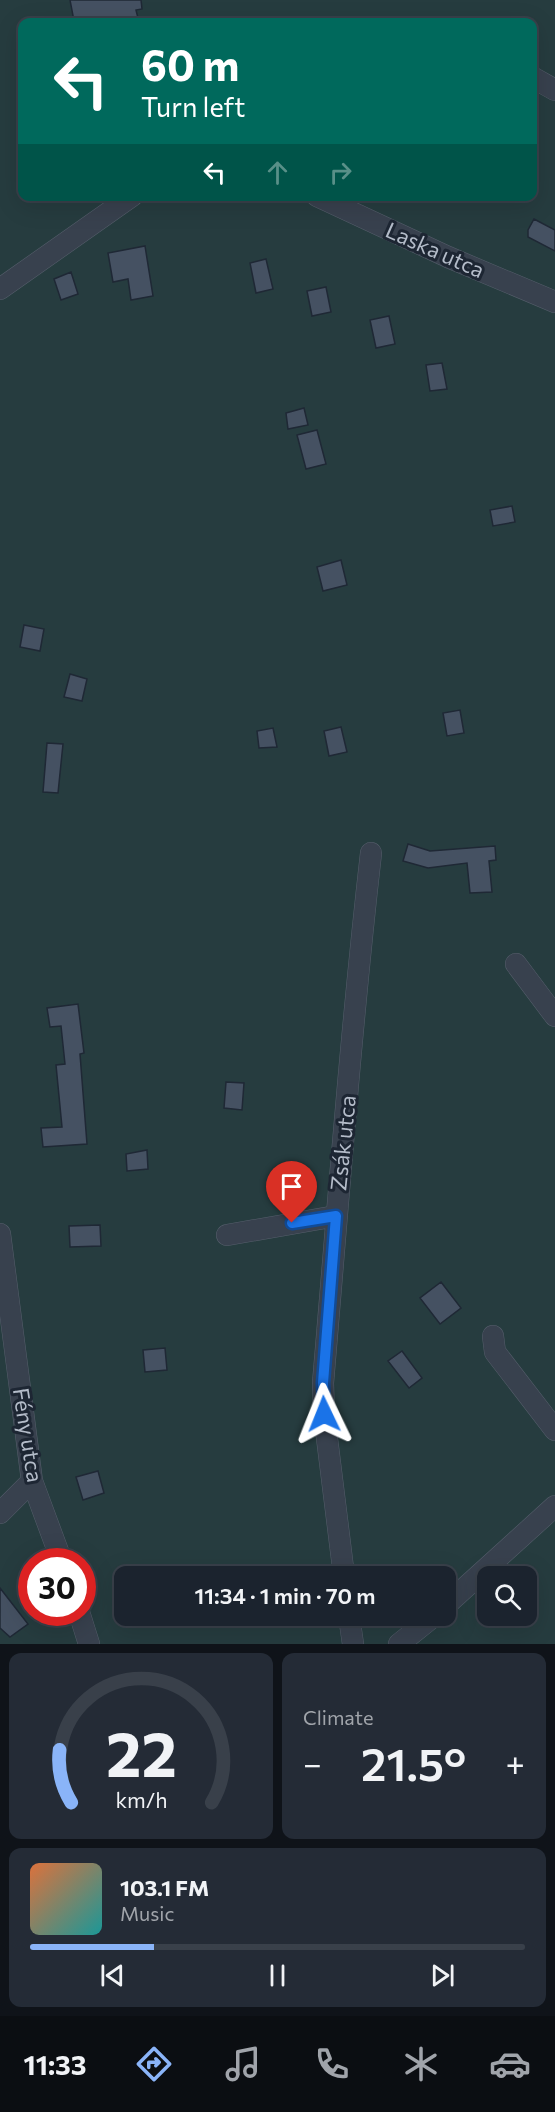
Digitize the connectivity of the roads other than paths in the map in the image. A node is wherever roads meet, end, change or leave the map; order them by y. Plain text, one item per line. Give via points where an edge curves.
1 (537, 80) edge
2 (555, 90) edge
3 (125, 201) edge
4 (328, 201) edge
5 (0, 289) edge
6 (555, 302) edge
7 (371, 853) dead end
8 (516, 964) dead end
9 (555, 1016) edge
10 (336, 1216) junction
11 (0, 1234) edge
12 (227, 1235) dead end
13 (493, 1336) dead end
14 (555, 1430) edge
15 (32, 1481) junction
16 (555, 1506) edge
17 (0, 1513) edge
18 (57, 1548) edge
19 (343, 1566) edge
20 (456, 1596) edge
21 (83, 1626) edge
22 (350, 1626) edge
23 (422, 1626) edge
24 (89, 1644) edge
25 (353, 1644) edge
26 (399, 1644) edge

1 - 2 street
3 - 5 street
4 - 6 street, Laska utca
7 - 10 street, Zsák utca
8 - 9 street
10 - 12 street
10 - 19 street, Zsák utca via 323,1383
11 - 15 street, Fény utca
13 - 14 street via 495,1352
15 - 17 street
15 - 18 street, Fény utca
16 - 20 street
21 - 24 street
22 - 25 street
23 - 26 street

